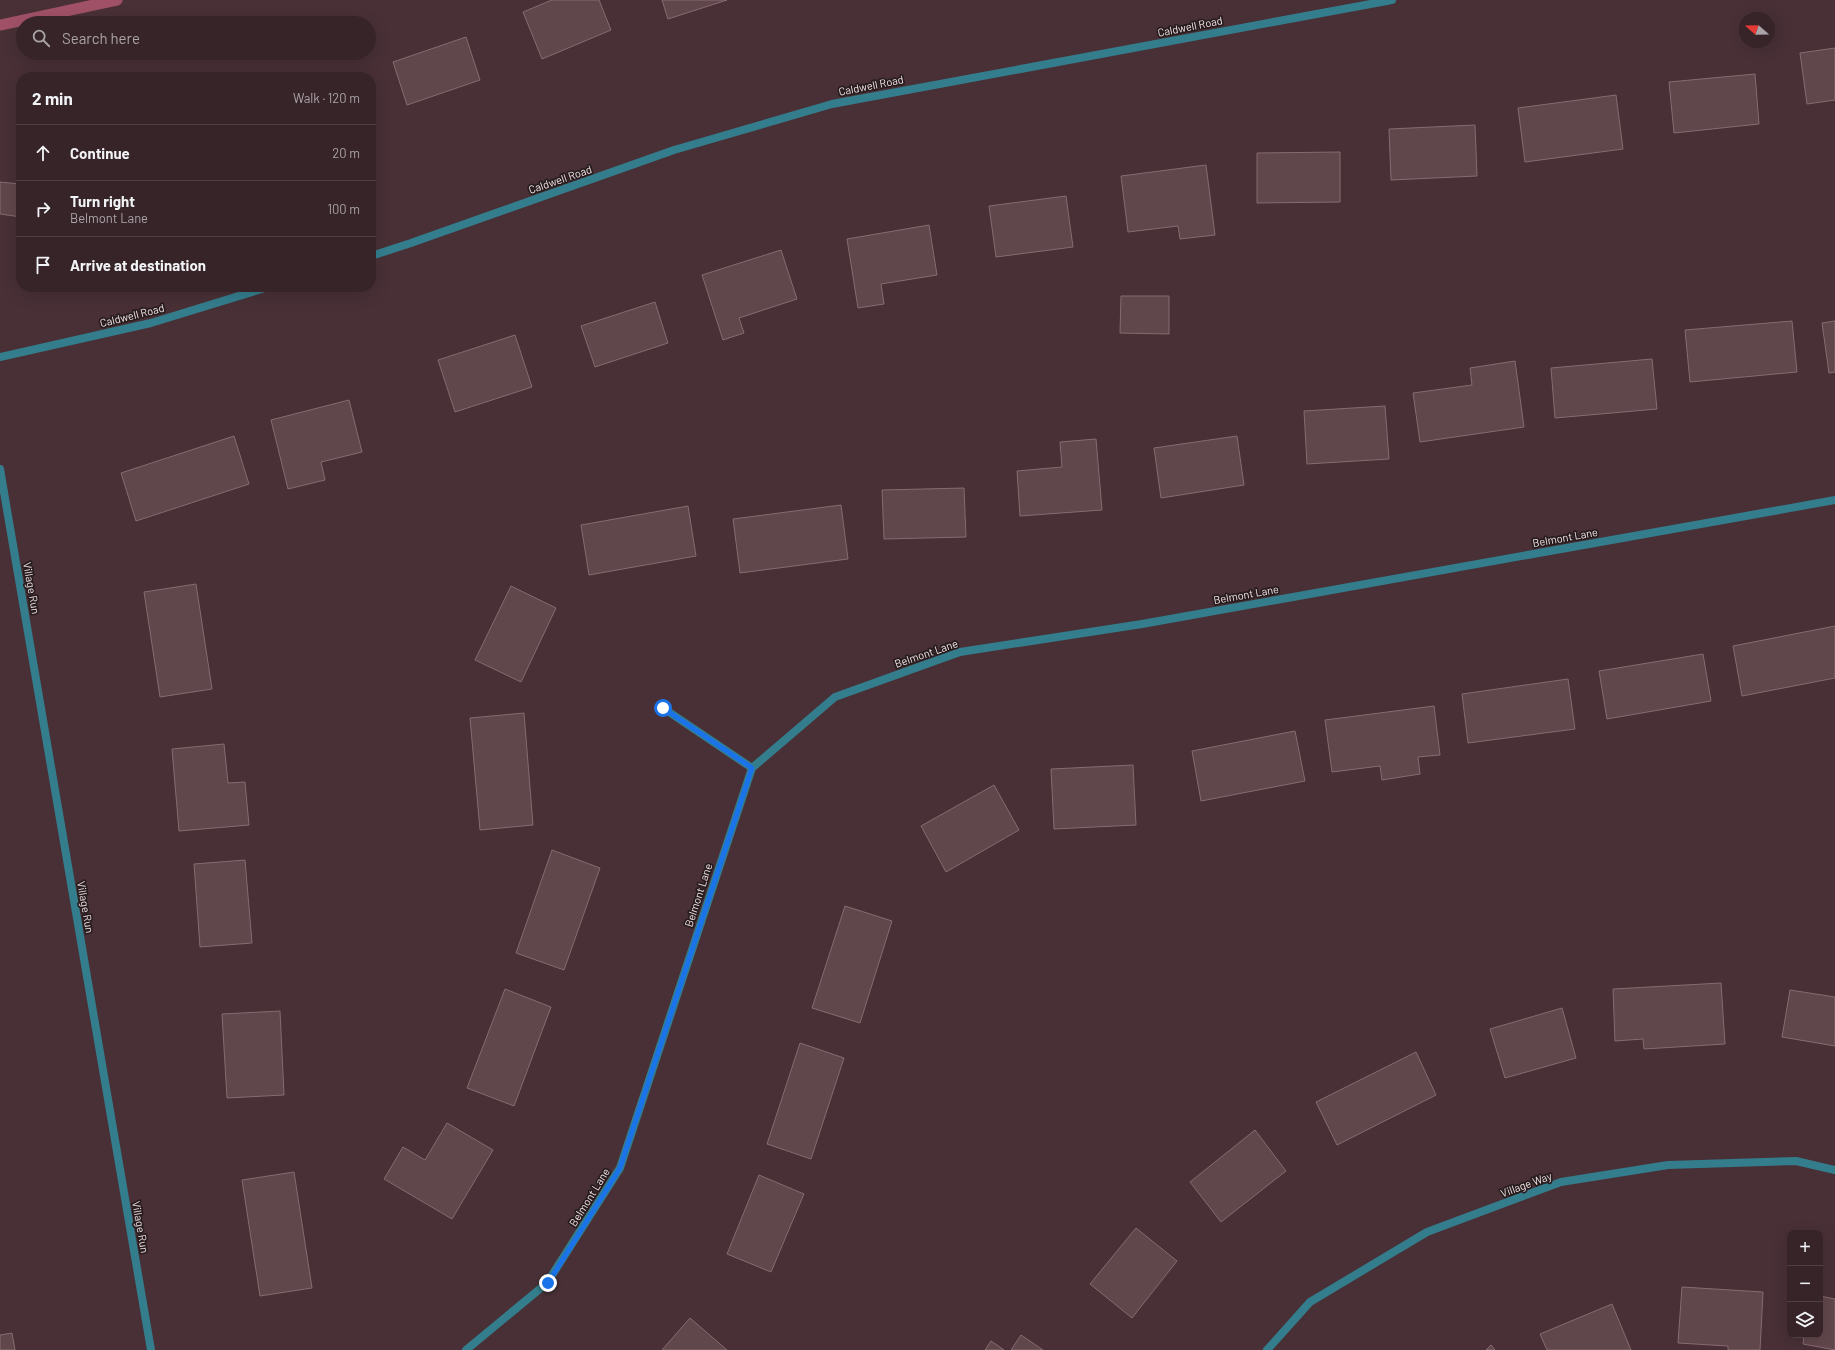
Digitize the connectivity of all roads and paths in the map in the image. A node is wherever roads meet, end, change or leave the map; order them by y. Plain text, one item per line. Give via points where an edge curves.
1 (1392, 0) edge
2 (376, 254) edge
3 (251, 292) edge
4 (0, 357) edge
5 (0, 469) edge
6 (1835, 500) edge
7 (663, 708) dead end
8 (752, 768) junction
9 (1835, 1170) edge
10 (151, 1350) edge
11 (466, 1350) edge
12 (1267, 1350) edge

1 - 2 street, Caldwell Road via 832,104 674,150
3 - 4 street, Caldwell Road via 151,322
5 - 10 street, Village Run
6 - 8 street, Belmont Lane via 1142,624 960,652 835,697
7 - 8 street
8 - 11 street, Belmont Lane via 620,1168 548,1283
9 - 12 street, Village Way via 1796,1161 1668,1165 1561,1182 1426,1232 1310,1302

